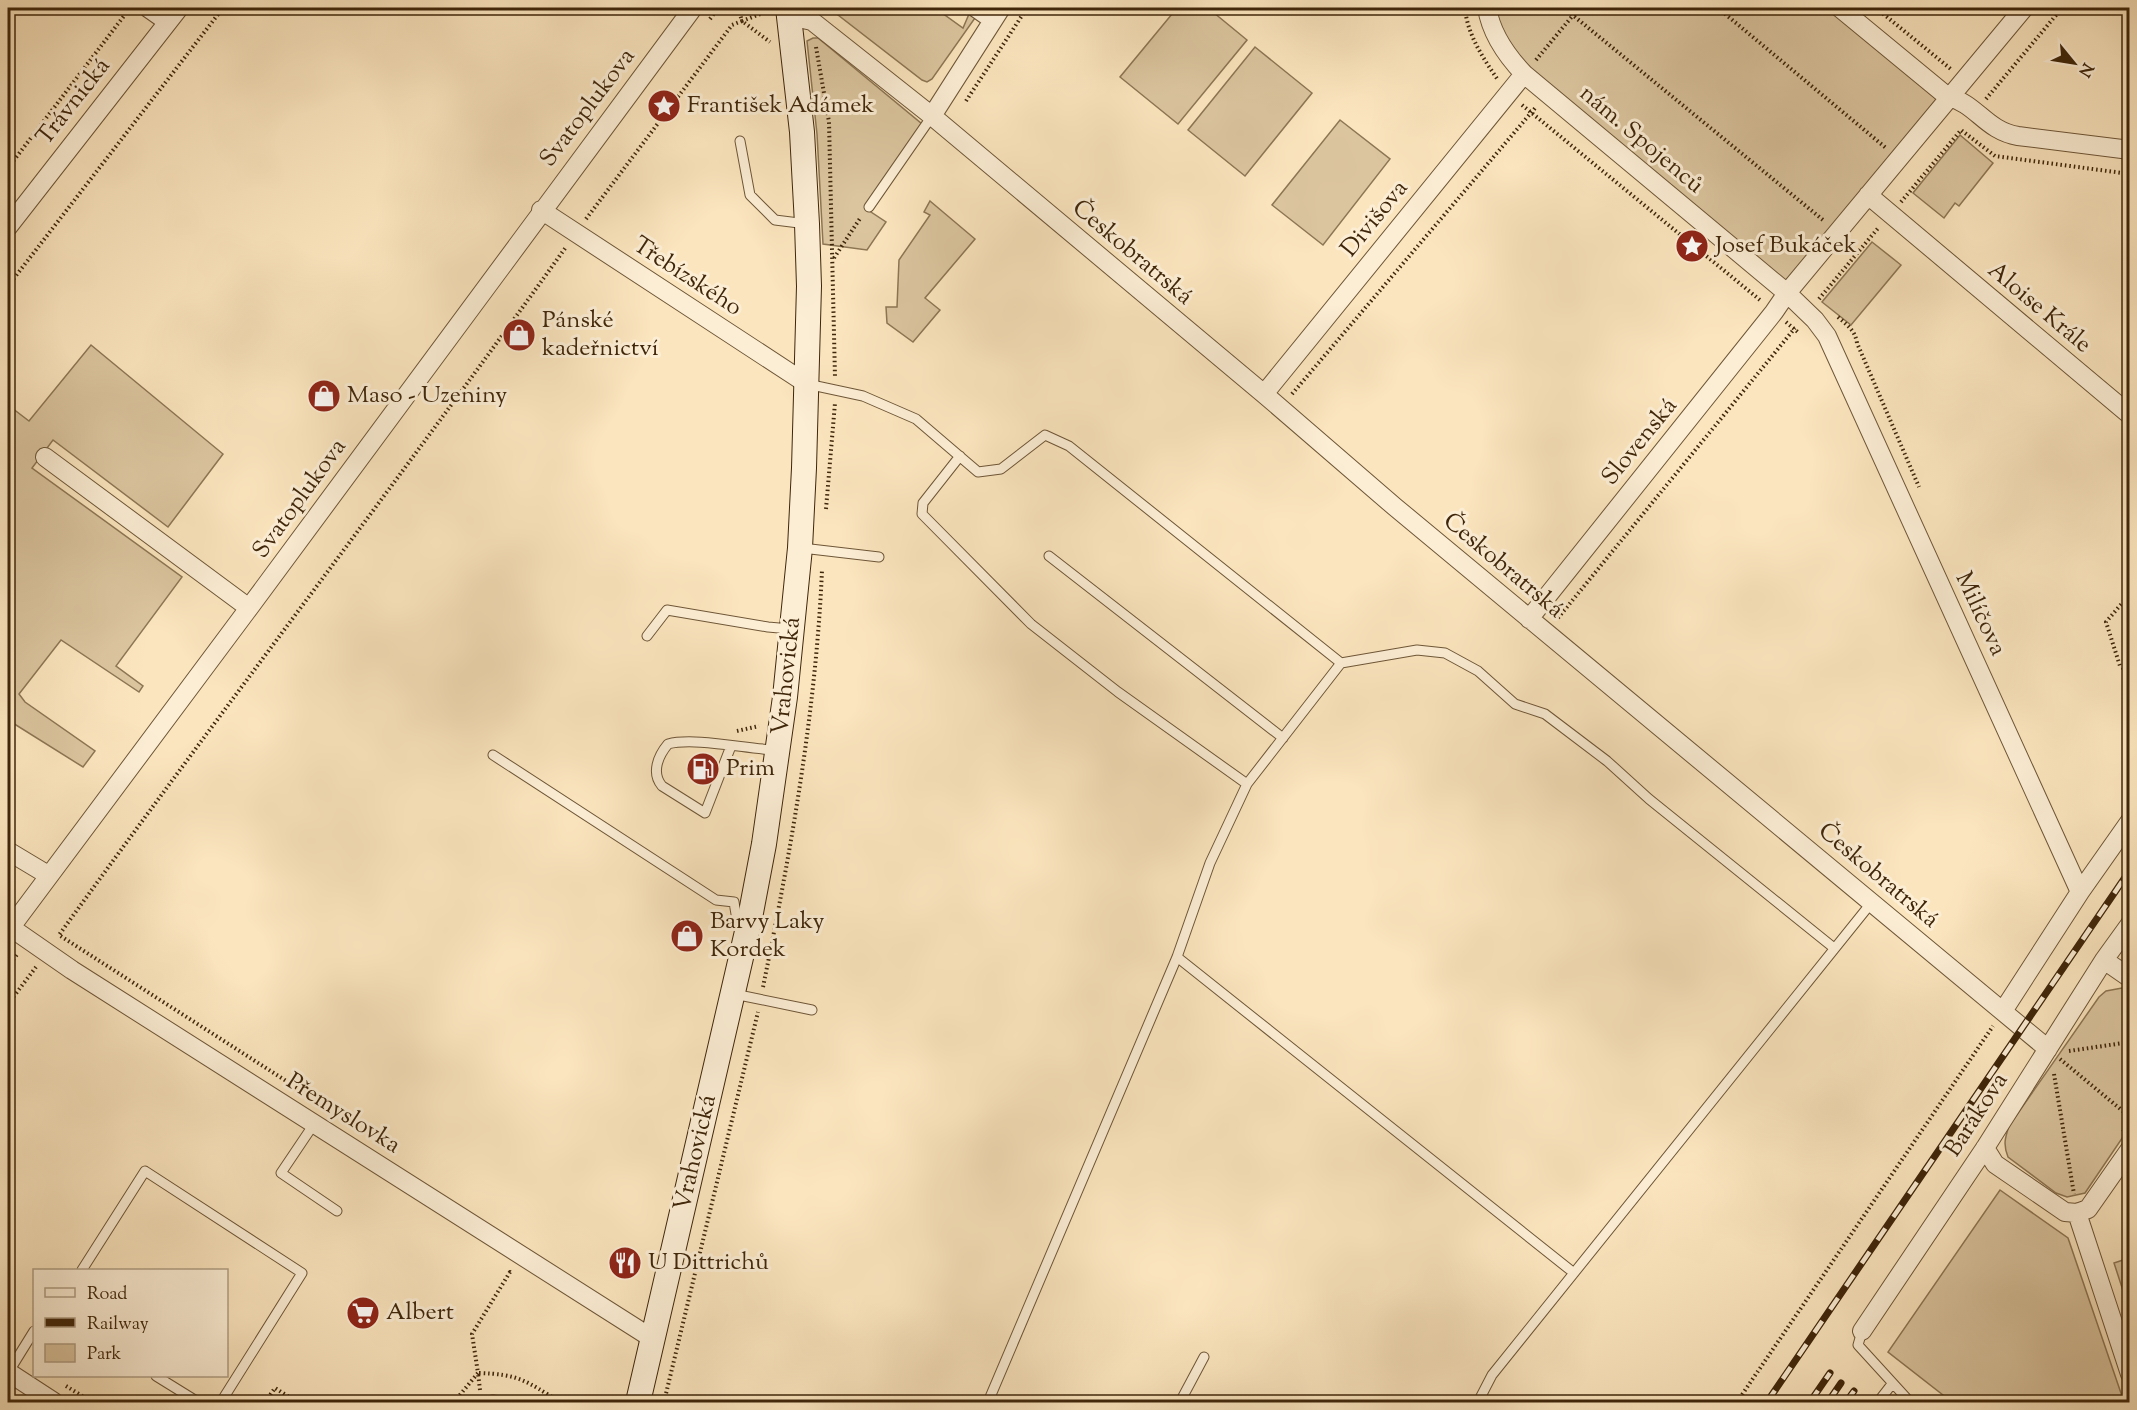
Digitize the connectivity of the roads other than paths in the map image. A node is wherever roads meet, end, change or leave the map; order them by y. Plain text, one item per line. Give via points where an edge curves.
1 (148, 8) edge
2 (693, 8) edge
3 (976, 8) edge
4 (1487, 8) edge
5 (1840, 8) edge
6 (2024, 8) edge
7 (776, 13) edge
8 (997, 14) edge
9 (174, 15) edge
10 (1520, 71) junction
11 (1948, 98) junction
12 (932, 116) junction
13 (740, 141) dead end
14 (2130, 150) edge
15 (1868, 195) junction
16 (869, 207) road end
17 (541, 210) junction
18 (807, 224) junction
19 (8, 227) edge
20 (1787, 293) junction
21 (1836, 356) joint
22 (807, 384) junction
23 (1264, 394) junction
24 (2130, 415) edge
25 (960, 456) junction
26 (45, 457) dead end
27 (800, 548) junction
28 (1049, 556) dead end
29 (879, 557) dead end
30 (249, 608) junction
31 (1529, 619) junction
32 (792, 629) junction
33 (647, 636) dead end
34 (1341, 663) junction
35 (1283, 738) junction
36 (731, 746) junction
37 (768, 750) junction
38 (493, 755) dead end
39 (1247, 784) junction
40 (2130, 821) edge
41 (8, 850) edge
42 (48, 876) junction
43 (2080, 892) junction
44 (1872, 902) junction
45 (749, 923) junction
46 (2130, 924) edge
47 (9, 929) edge
48 (1834, 948) junction
49 (1177, 957) junction
50 (2104, 960) junction
51 (2130, 978) edge
52 (734, 994) junction
53 (812, 1010) dead end
54 (2003, 1011) junction
55 (2055, 1055) junction
56 (314, 1124) junction
57 (1985, 1148) junction
58 (2130, 1149) edge
59 (337, 1211) dead end
60 (2077, 1213) junction
61 (83, 1269) edge
62 (1574, 1273) junction
63 (1862, 1331) joint
64 (33, 1333) edge
65 (653, 1339) junction
66 (1204, 1357) dead end
67 (8, 1372) edge
68 (2130, 1374) edge
69 (158, 1377) edge
70 (1892, 1384) junction
71 (481, 1398) edge
72 (54, 1402) edge
73 (198, 1402) edge
74 (221, 1402) edge
75 (507, 1402) edge
76 (638, 1402) edge
77 (988, 1402) edge
78 (1180, 1402) edge
79 (1478, 1402) edge
80 (1878, 1402) edge
81 (1910, 1402) edge

1 - 9 street
2 - 17 street, Svatoplukova
3 - 8 street
4 - 10 street, nám. Spojenců via 1499,42
5 - 11 street
6 - 11 street
7 - 12 street, Českobratrská via 812,21
7 - 18 street, Vrahovická via 802,132
8 - 12 street
9 - 19 street, Trávnická
10 - 20 street, nám. Spojenců
10 - 23 street, Divišova via 1508,92
11 - 14 street via 1981,106 1995,128 2008,135
11 - 15 street
12 - 16 lane
12 - 23 street, Českobratrská
13 - 18 lane via 750,195 775,220
15 - 20 street
15 - 24 street, Aloise Krále
17 - 22 street, Třebízského
17 - 30 street, Svatoplukova
18 - 22 street, Vrahovická
20 - 21 street, nám. Spojenců via 1827,336
20 - 31 street, Slovenská
21 - 43 street, Milíčova
22 - 25 lane via 862,396 916,419
22 - 27 street, Vrahovická
23 - 31 street, Českobratrská
25 - 34 lane via 978,472 1001,469 1045,435 1069,446
25 - 39 lane via 923,503 922,514 1031,624
26 - 30 street
27 - 29 lane
27 - 32 street, Vrahovická
28 - 35 lane
30 - 42 street, Svatoplukova
31 - 44 street, Českobratrská
32 - 33 lane via 667,610
32 - 37 street, Vrahovická
34 - 35 lane
34 - 48 lane via 1417,650 1445,653 1478,671 1515,704 1545,714 1607,761
35 - 39 lane
36 - 36 lane via 668,744 657,765 659,782 705,813
36 - 37 lane
37 - 45 street, Vrahovická via 764,844
38 - 45 lane via 716,900 734,902 737,920
39 - 49 lane via 1210,863
40 - 43 street
41 - 42 street
42 - 47 street, Svatoplukova
43 - 54 street
44 - 48 lane
44 - 54 street, Českobratrská
45 - 52 street, Vrahovická
46 - 50 street, Barákova
47 - 56 street, Přemyslovka
48 - 62 lane
49 - 62 lane
49 - 77 lane
50 - 51 street
50 - 55 street, Barákova
52 - 53 lane
52 - 65 street, Vrahovická
54 - 55 street, Českobratrská
55 - 57 street, Barákova
56 - 59 lane via 280,1173
56 - 65 street, Přemyslovka
57 - 60 street via 1995,1164 2065,1212
57 - 63 street, Barákova
58 - 60 street via 2088,1209
60 - 68 street
61 - 74 lane via 145,1171 302,1273
62 - 79 lane via 1492,1375
63 - 70 lane via 1858,1345
64 - 67 lane
65 - 76 street, Vrahovická
66 - 78 lane
67 - 72 street
69 - 73 lane
70 - 80 lane
70 - 81 lane
71 - 75 lane

